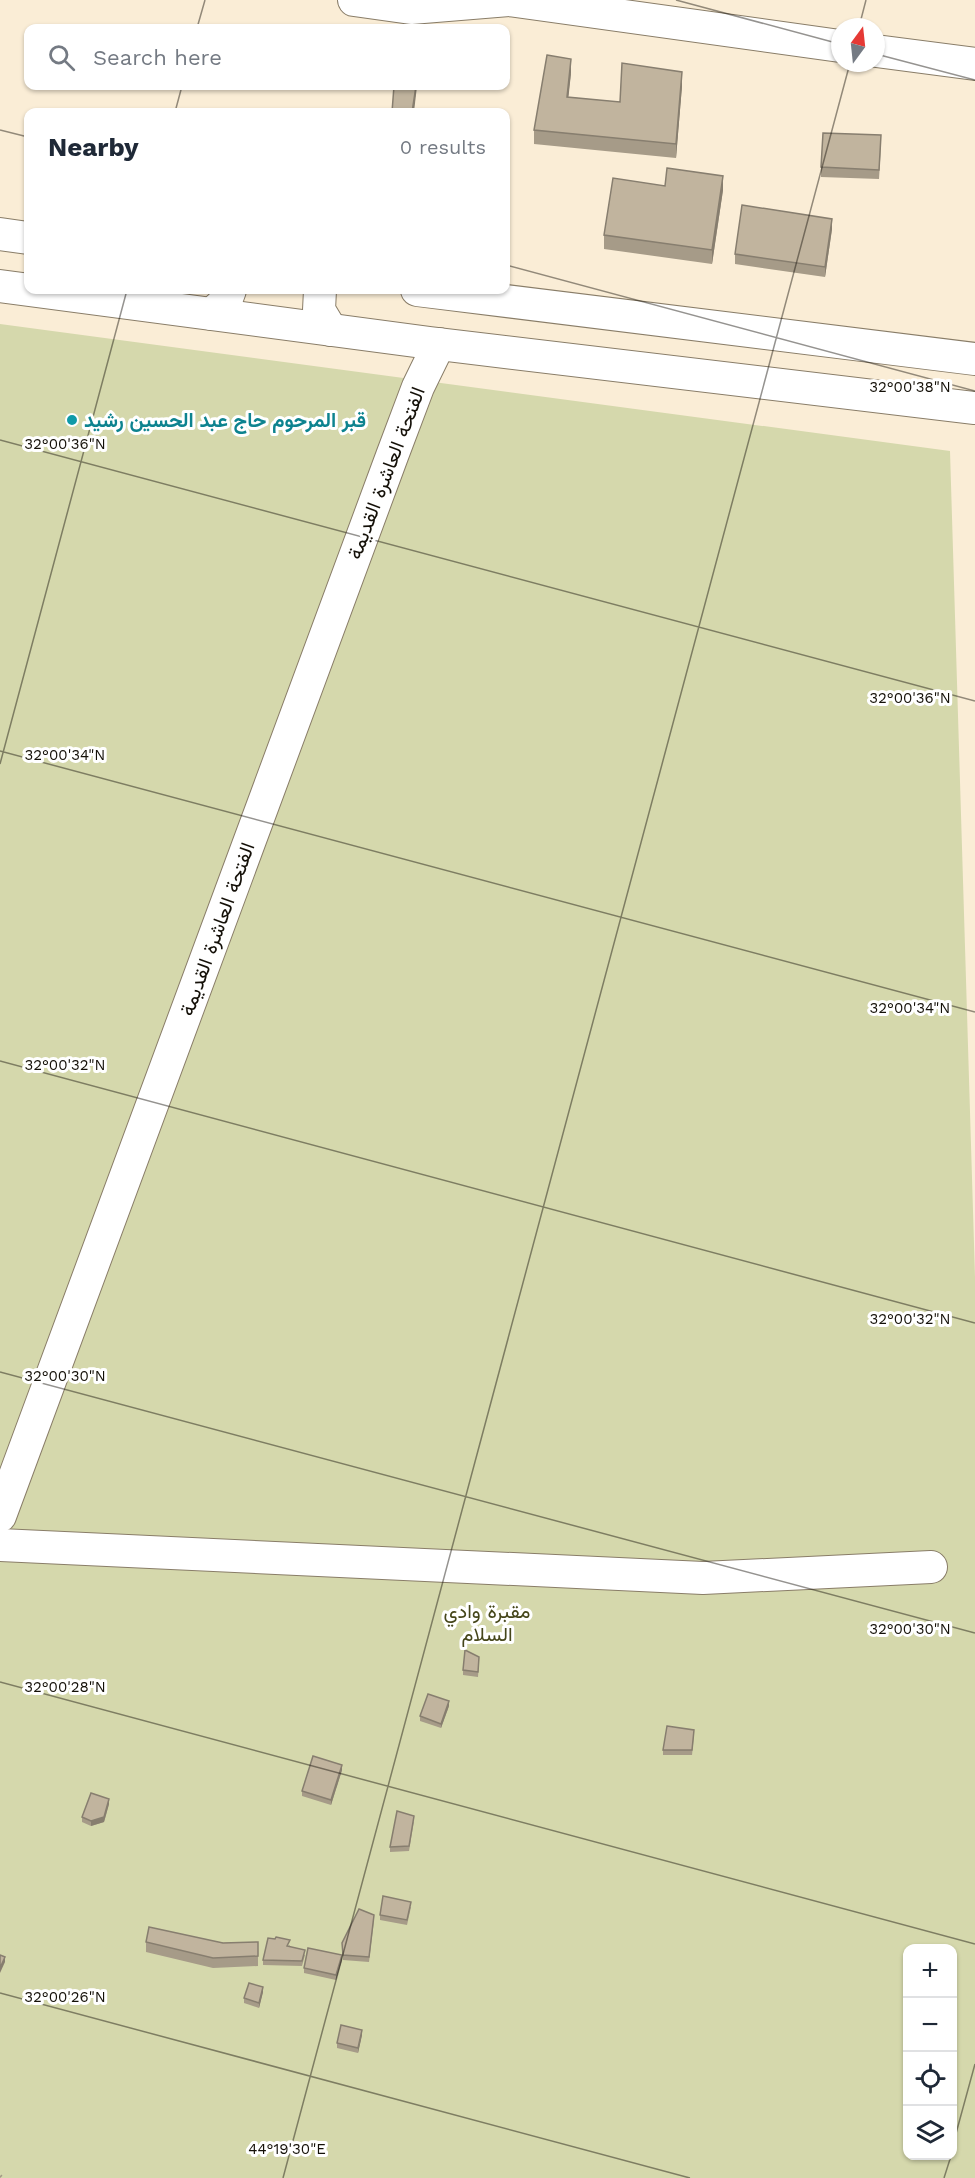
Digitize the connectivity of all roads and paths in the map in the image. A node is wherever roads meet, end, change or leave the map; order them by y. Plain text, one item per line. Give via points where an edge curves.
1 (354, 0) edge
2 (509, 0) edge
3 (831, 45) edge
4 (885, 52) edge
5 (975, 64) edge
6 (0, 234) edge
7 (24, 237) edge
8 (0, 286) edge
9 (24, 288) edge
10 (110, 294) edge
11 (320, 294) edge
12 (449, 294) edge
13 (221, 302) edge
14 (331, 330) junction
15 (440, 344) junction
16 (975, 359) edge
17 (975, 408) edge
18 (0, 1516) edge
19 (0, 1545) edge
20 (931, 1567) dead end

1 - 2 street via 411,8
2 - 3 street
4 - 5 street
6 - 7 street
8 - 9 street
10 - 13 street
11 - 14 street via 319,310
12 - 16 street
13 - 14 street
14 - 15 street
15 - 17 street
15 - 18 street, الفتحة العاشرة القديمة via 418,387 392,456
19 - 20 street via 703,1578

